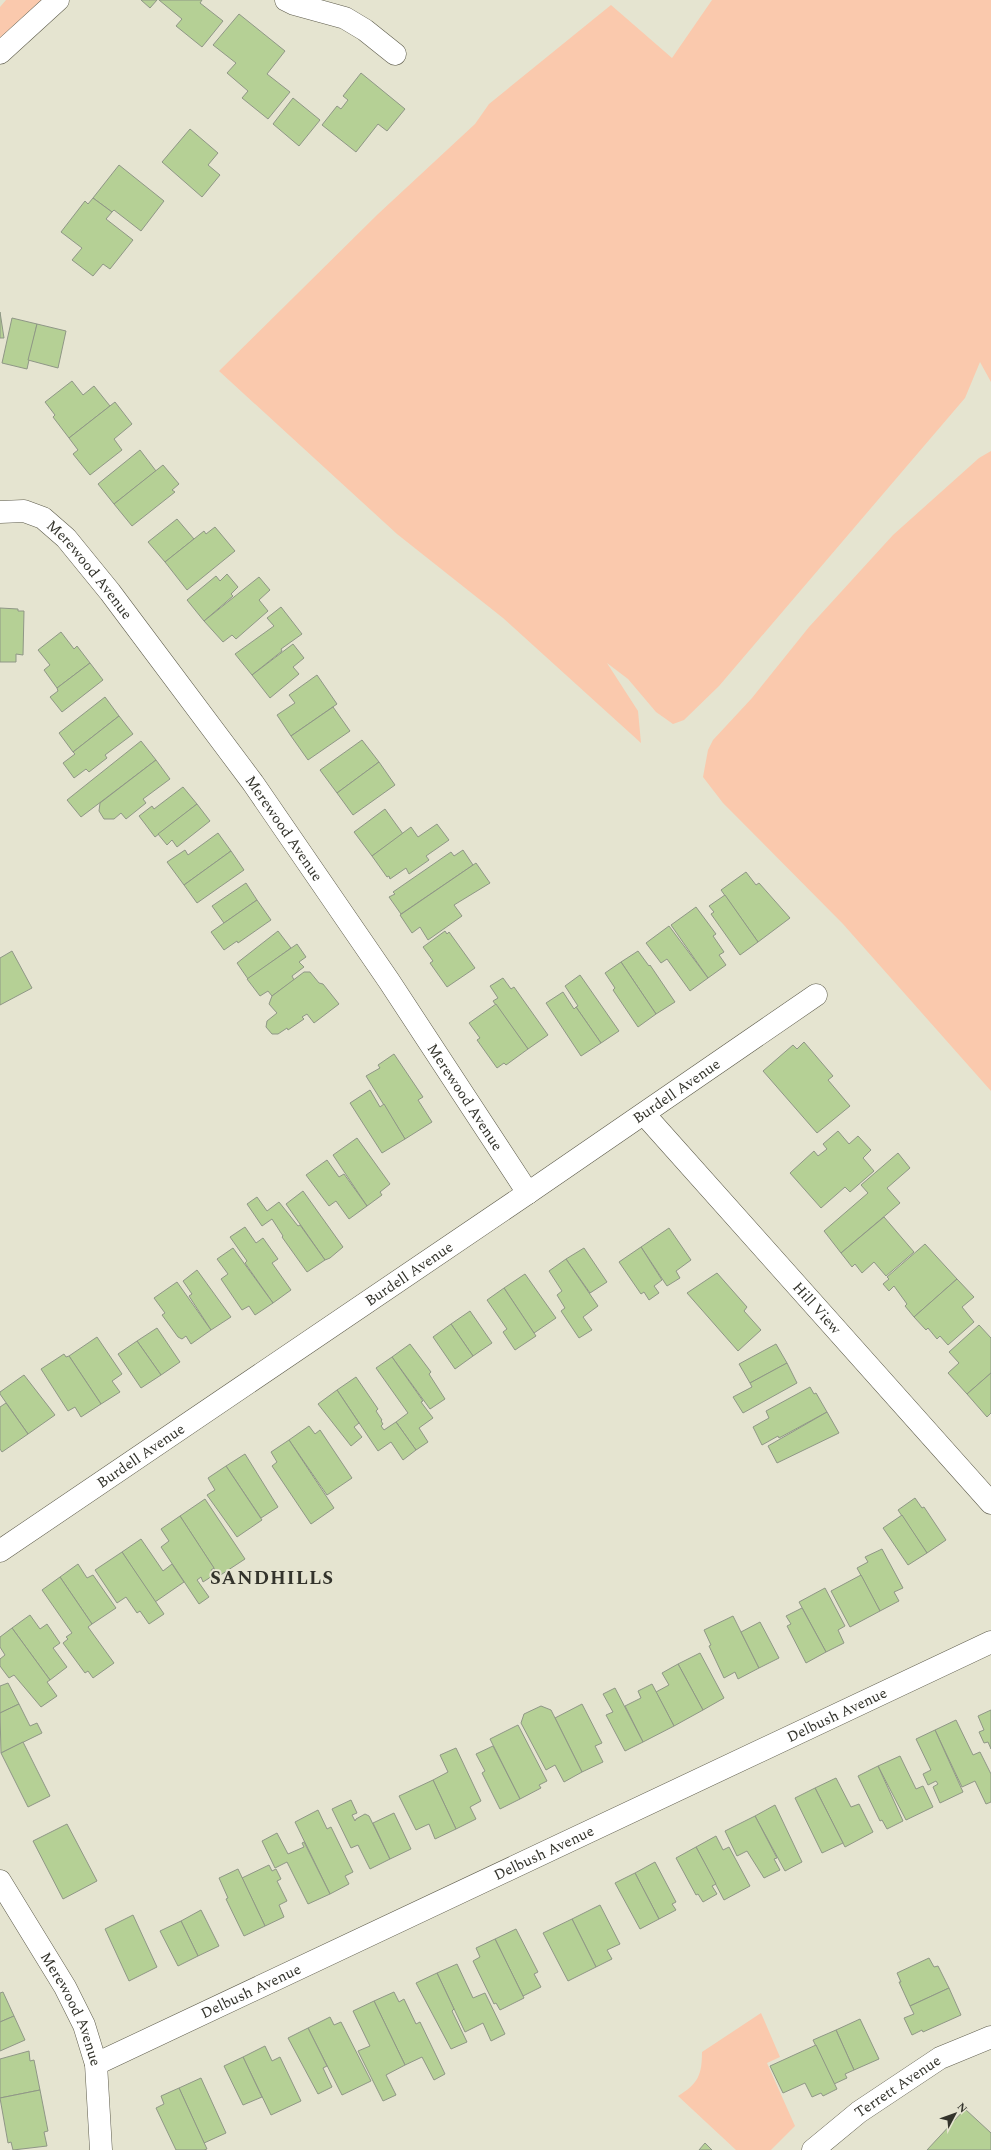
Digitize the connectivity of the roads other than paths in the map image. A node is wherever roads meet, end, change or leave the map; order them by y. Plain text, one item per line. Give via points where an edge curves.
1 (58, 0) edge
2 (286, 0) edge
3 (0, 53) edge
4 (395, 54) dead end
5 (0, 512) edge
6 (816, 995) dead end
7 (644, 1114) junction
8 (528, 1193) junction
9 (991, 1502) edge
10 (0, 1551) edge
11 (991, 1642) edge
12 (0, 1881) edge
13 (991, 2037) edge
14 (96, 2064) junction
15 (101, 2150) edge
16 (813, 2150) edge

1 - 3 street
2 - 4 street via 345,18
5 - 8 street, Merewood Avenue via 24,511 43,518 66,538 114,598 253,783 389,981
6 - 7 street, Burdell Avenue
7 - 8 street, Burdell Avenue
7 - 9 street, Hill View
8 - 10 street, Burdell Avenue
11 - 14 street, Delbush Avenue
12 - 14 street, Merewood Avenue via 65,1987 84,2025
13 - 16 street, Terrett Avenue via 940,2058 859,2112
14 - 15 street, Merewood Avenue

